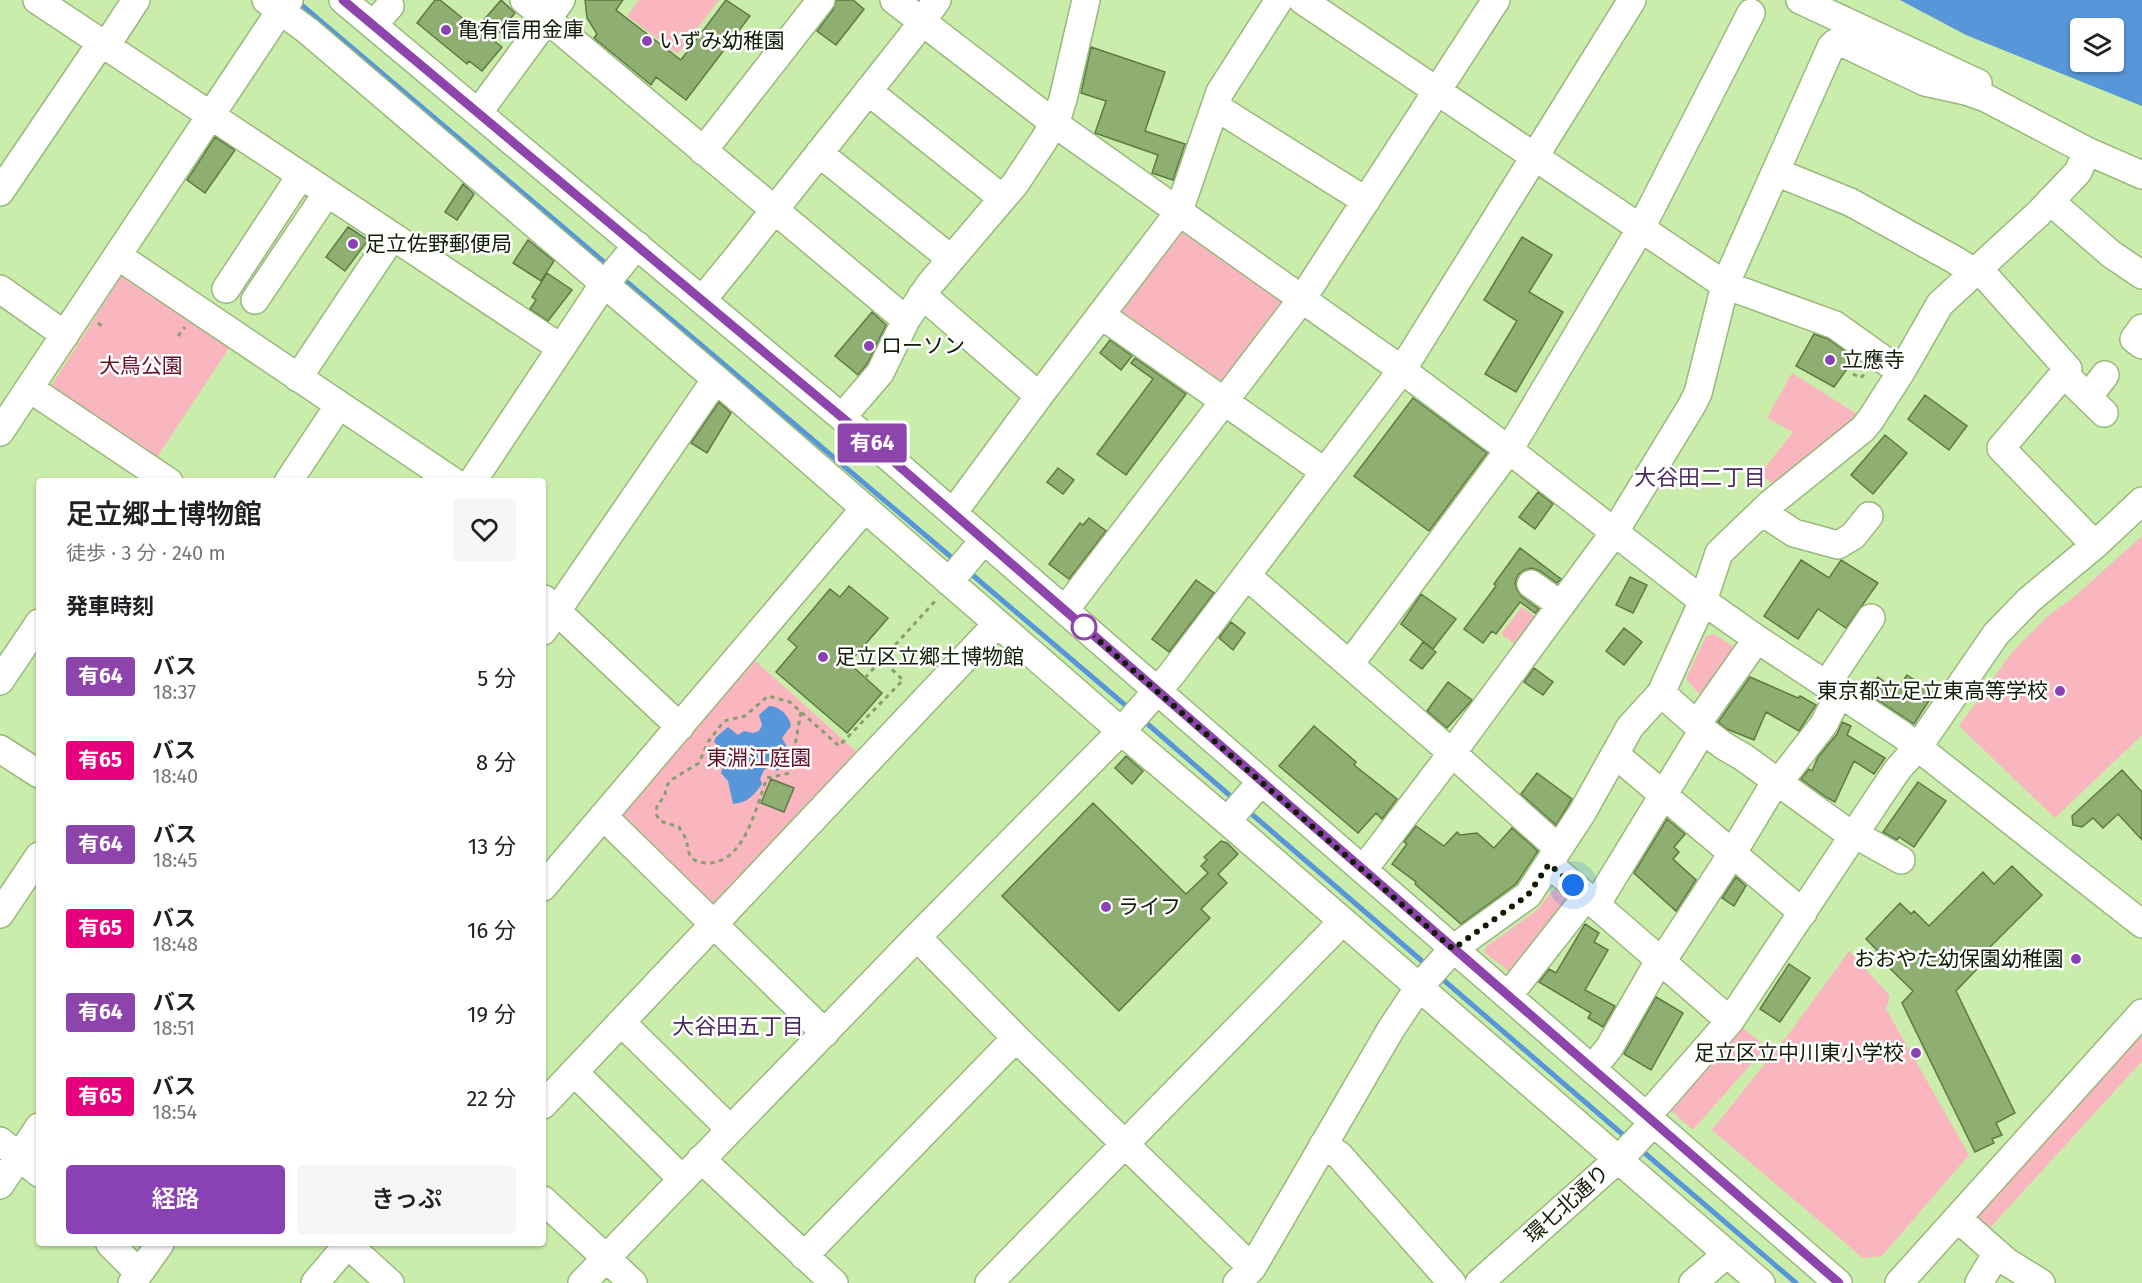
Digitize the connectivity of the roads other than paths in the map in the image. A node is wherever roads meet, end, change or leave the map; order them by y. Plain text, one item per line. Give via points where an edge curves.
1 (37, 0) edge
2 (136, 0) edge
3 (344, 0) edge
4 (524, 0) edge
5 (820, 0) edge
6 (894, 0) edge
7 (937, 0) edge
8 (1086, 0) edge
9 (1279, 0) edge
10 (1302, 0) edge
11 (1632, 0) edge
12 (1800, 0) edge
13 (1494, 1) edge
14 (280, 4) edge
15 (554, 10) edge
16 (1751, 13) dead end
17 (921, 21) junction
18 (103, 44) junction
19 (868, 91) junction
20 (1438, 91) junction
21 (1988, 94) junction
22 (1216, 107) junction
23 (478, 112) junction
24 (211, 115) junction
25 (1054, 123) junction
26 (2087, 150) junction
27 (703, 151) junction
28 (819, 153) junction
29 (1536, 156) junction
30 (2142, 160) edge
31 (1776, 172) junction
32 (301, 175) junction
33 (2142, 175) edge
34 (0, 192) edge
35 (327, 193) junction
36 (1002, 198) junction
37 (1366, 201) junction
38 (2050, 201) junction
39 (773, 210) junction
40 (1178, 211) junction
41 (1641, 228) junction
42 (392, 237) junction
43 (118, 256) junction
44 (951, 258) junction
45 (618, 268) junction
46 (1976, 271) junction
47 (2142, 275) edge
48 (1725, 285) junction
49 (0, 289) edge
50 (226, 289) dead end
51 (922, 295) junction
52 (1302, 299) junction
53 (255, 300) dead end
54 (702, 300) junction
55 (1101, 315) junction
56 (906, 320) junction
57 (2142, 328) edge
58 (65, 335) junction
59 (2142, 345) edge
60 (561, 348) junction
61 (1402, 370) junction
62 (1901, 372) junction
63 (2064, 374) junction
64 (2105, 375) dead end
65 (298, 378) junction
66 (716, 379) junction
67 (29, 388) junction
68 (1039, 396) junction
69 (1222, 401) junction
70 (339, 405) junction
71 (842, 417) junction
72 (0, 432) edge
73 (1509, 450) junction
74 (1326, 472) junction
75 (138, 473) edge
76 (155, 478) edge
77 (291, 478) edge
78 (448, 478) edge
79 (475, 478) edge
80 (2142, 501) edge
81 (865, 508) junction
82 (1762, 512) junction
83 (953, 513) junction
84 (1869, 516) dead end
85 (1614, 533) junction
86 (2095, 545) junction
87 (978, 547) junction
88 (1247, 576) junction
89 (1531, 584) dead end
90 (944, 590) junction
91 (1703, 601) junction
92 (1561, 605) junction
93 (1065, 610) junction
94 (548, 613) edge
95 (1871, 618) dead end
96 (997, 624) junction
97 (36, 627) edge
98 (1757, 639) junction
99 (1350, 664) junction
100 (0, 681) edge
101 (1833, 690) junction
102 (1661, 693) junction
103 (1152, 697) junction
104 (680, 727) junction
105 (1700, 727) junction
106 (1124, 728) junction
107 (1918, 747) junction
108 (0, 749) edge
109 (1452, 753) junction
110 (1616, 755) junction
111 (36, 772) edge
112 (1777, 782) junction
113 (1256, 787) junction
114 (1663, 795) junction
115 (603, 816) junction
116 (1229, 818) junction
117 (1855, 836) junction
118 (1732, 854) junction
119 (1554, 856) junction
120 (36, 860) edge
121 (1901, 860) dead end
122 (1363, 870) junction
123 (546, 883) edge
124 (1591, 901) junction
125 (1803, 913) junction
126 (0, 914) edge
127 (1342, 922) junction
128 (2142, 924) edge
129 (714, 925) junction
130 (917, 937) junction
131 (1661, 961) junction
132 (1434, 970) junction
133 (1508, 996) junction
134 (2142, 1013) edge
135 (1730, 1021) junction
136 (621, 1022) junction
137 (825, 1033) junction
138 (1016, 1038) junction
139 (1592, 1069) junction
140 (574, 1072) junction
141 (546, 1102) edge
142 (1648, 1124) junction
143 (730, 1129) junction
144 (36, 1132) edge
145 (1125, 1144) junction
146 (1323, 1145) junction
147 (1621, 1156) junction
148 (19, 1157) edge
149 (701, 1159) junction
150 (682, 1179) junction
151 (0, 1185) edge
152 (546, 1203) edge
153 (1964, 1224) dead end
154 (111, 1246) edge
155 (159, 1246) edge
156 (345, 1246) edge
157 (349, 1246) edge
158 (1996, 1253) junction
159 (1727, 1254) junction
160 (804, 1256) junction
161 (606, 1258) junction
162 (1245, 1275) edge
163 (135, 1278) edge
164 (315, 1283) edge
165 (390, 1283) edge
166 (582, 1283) edge
167 (633, 1283) edge
168 (834, 1283) edge
169 (989, 1283) edge
170 (1452, 1283) edge
171 (1479, 1283) edge
172 (1693, 1283) edge
173 (1761, 1283) edge
174 (1838, 1283) edge
175 (1899, 1283) edge
176 (1979, 1283) edge
177 (2041, 1283) edge

1 - 18 street
2 - 18 street
3 - 23 street via 382,16
4 - 15 street
5 - 27 street
6 - 17 street
7 - 17 street
8 - 25 street
9 - 22 street via 1221,92
10 - 20 street
11 - 29 street
12 - 21 street
13 - 20 street
14 - 24 street
14 - 45 street via 317,39
15 - 23 street
15 - 27 street via 644,107
16 - 41 street
17 - 19 street
17 - 25 street
18 - 24 street
18 - 34 street
19 - 28 street
19 - 36 street
20 - 29 street
20 - 37 street
21 - 26 street
21 - 30 street
21 - 31 street via 1925,82 1843,43 1835,43
22 - 37 street
22 - 40 street
23 - 45 street via 580,182
24 - 32 street
24 - 43 street
25 - 36 street via 1028,166
25 - 40 street
26 - 33 street
26 - 38 street via 2078,172
27 - 39 street
28 - 39 street
28 - 44 street
29 - 41 street
29 - 61 street
31 - 46 street via 1860,207
31 - 48 street
32 - 35 street
32 - 50 street
35 - 42 street
35 - 53 street
36 - 44 street
37 - 52 street
38 - 46 street
38 - 47 street via 2111,254
39 - 54 street
39 - 56 street
40 - 52 street
40 - 55 street
41 - 48 street
41 - 73 street
42 - 60 street
42 - 65 street
43 - 58 street
43 - 65 street
44 - 51 street
45 - 54 street
45 - 60 street
45 - 66 street
46 - 62 street via 1940,303
46 - 63 street via 2068,369
48 - 62 street via 1835,325
48 - 85 street via 1692,405
49 - 58 street
51 - 56 street
51 - 68 street
52 - 61 street
52 - 69 street
54 - 71 street
55 - 68 street
55 - 69 street
56 - 71 street via 880,373
57 - 59 street via 2134,339
58 - 67 street
60 - 79 street
61 - 73 street
61 - 74 street
62 - 82 street via 1863,429
63 - 64 street via 2096,405
63 - 86 street via 2001,448
65 - 70 street
66 - 81 street
66 - 94 street
67 - 72 street
67 - 75 street
68 - 83 street
69 - 74 street
69 - 93 street
70 - 77 street
70 - 78 street
71 - 83 street
73 - 85 street
73 - 99 street
74 - 88 street
75 - 76 street
80 - 86 street, 環七北通り
81 - 90 street
81 - 104 street
82 - 84 street via 1794,533 1838,545 1853,536
82 - 91 street via 1719,553
83 - 87 street
85 - 91 street
85 - 92 street
86 - 107 street, 環七北通り via 2029,600 1996,634
87 - 90 street
87 - 93 street
88 - 99 street
88 - 103 street
89 - 92 street
90 - 96 street
91 - 98 street
91 - 102 street
92 - 109 street
93 - 103 street
94 - 104 street
95 - 101 street
96 - 106 street
96 - 129 street
97 - 100 street
98 - 101 street
98 - 105 street
99 - 109 street
101 - 107 street
101 - 112 street via 1824,724 1796,746
102 - 105 street
102 - 110 street via 1630,727
103 - 106 street
103 - 113 street
104 - 115 street
105 - 112 street
105 - 114 street
106 - 116 street
106 - 130 street
107 - 117 street, 環七北通り
107 - 128 street
108 - 111 street
109 - 119 street
109 - 122 street
110 - 114 street
110 - 119 street
112 - 117 street
112 - 118 street
113 - 116 street
113 - 122 street
114 - 118 street
114 - 124 street
115 - 123 street
115 - 129 street
116 - 127 street
117 - 121 street
117 - 125 street, 環七北通り
118 - 125 street
118 - 131 street
119 - 124 street
119 - 132 street via 1528,895
120 - 126 street
122 - 132 street
124 - 131 street
124 - 133 street
125 - 135 street, 環七北通り
127 - 132 street
127 - 145 street
129 - 136 street
129 - 137 street
130 - 137 street
130 - 138 street
131 - 135 street
131 - 139 street via 1631,997 1609,1048
132 - 133 street
132 - 146 street via 1390,1029
132 - 147 street
133 - 139 street
134 - 175 street
135 - 142 street, 環七北通り
136 - 140 street
136 - 143 street
137 - 143 street
138 - 145 street
138 - 160 street
139 - 142 street
140 - 141 street
140 - 150 street
142 - 147 street, 環七北通り
142 - 174 street
143 - 149 street
144 - 148 street
145 - 162 street
145 - 169 street
146 - 162 street
146 - 170 street via 1339,1155
147 - 159 street
147 - 171 street, 環七北通り
148 - 151 street
149 - 150 street
149 - 160 street
150 - 161 street
152 - 161 street
153 - 158 street
154 - 163 street
155 - 163 street
156 - 164 street
157 - 165 street
158 - 176 street
158 - 177 street
159 - 172 street
159 - 173 street
160 - 168 street
161 - 166 street
161 - 167 street

